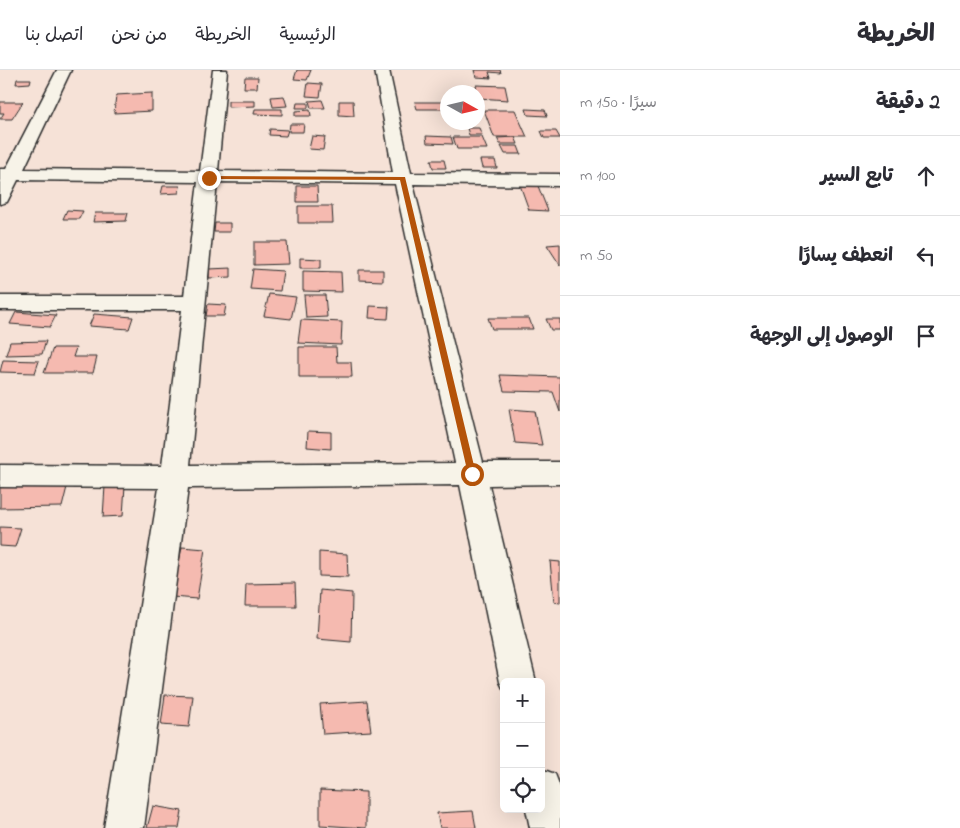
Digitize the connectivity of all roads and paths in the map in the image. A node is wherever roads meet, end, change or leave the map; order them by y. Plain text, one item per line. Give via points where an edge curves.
1 (64, 70) edge
2 (220, 70) edge
3 (382, 70) edge
4 (6, 174) edge
5 (209, 178) junction
6 (403, 179) junction
7 (560, 180) edge
8 (0, 198) edge
9 (0, 303) edge
10 (195, 303) junction
11 (560, 473) edge
12 (472, 474) junction
13 (0, 476) edge
14 (175, 477) junction
15 (517, 678) edge
16 (545, 806) edge
17 (124, 828) edge
18 (550, 828) edge

1 - 4 street
2 - 5 street
3 - 6 street
4 - 5 street
4 - 8 street
5 - 6 street
5 - 10 street
6 - 7 street
6 - 12 street
9 - 10 street
10 - 14 street
11 - 12 street
12 - 14 street
12 - 15 street
13 - 14 street
14 - 17 street
16 - 18 street

